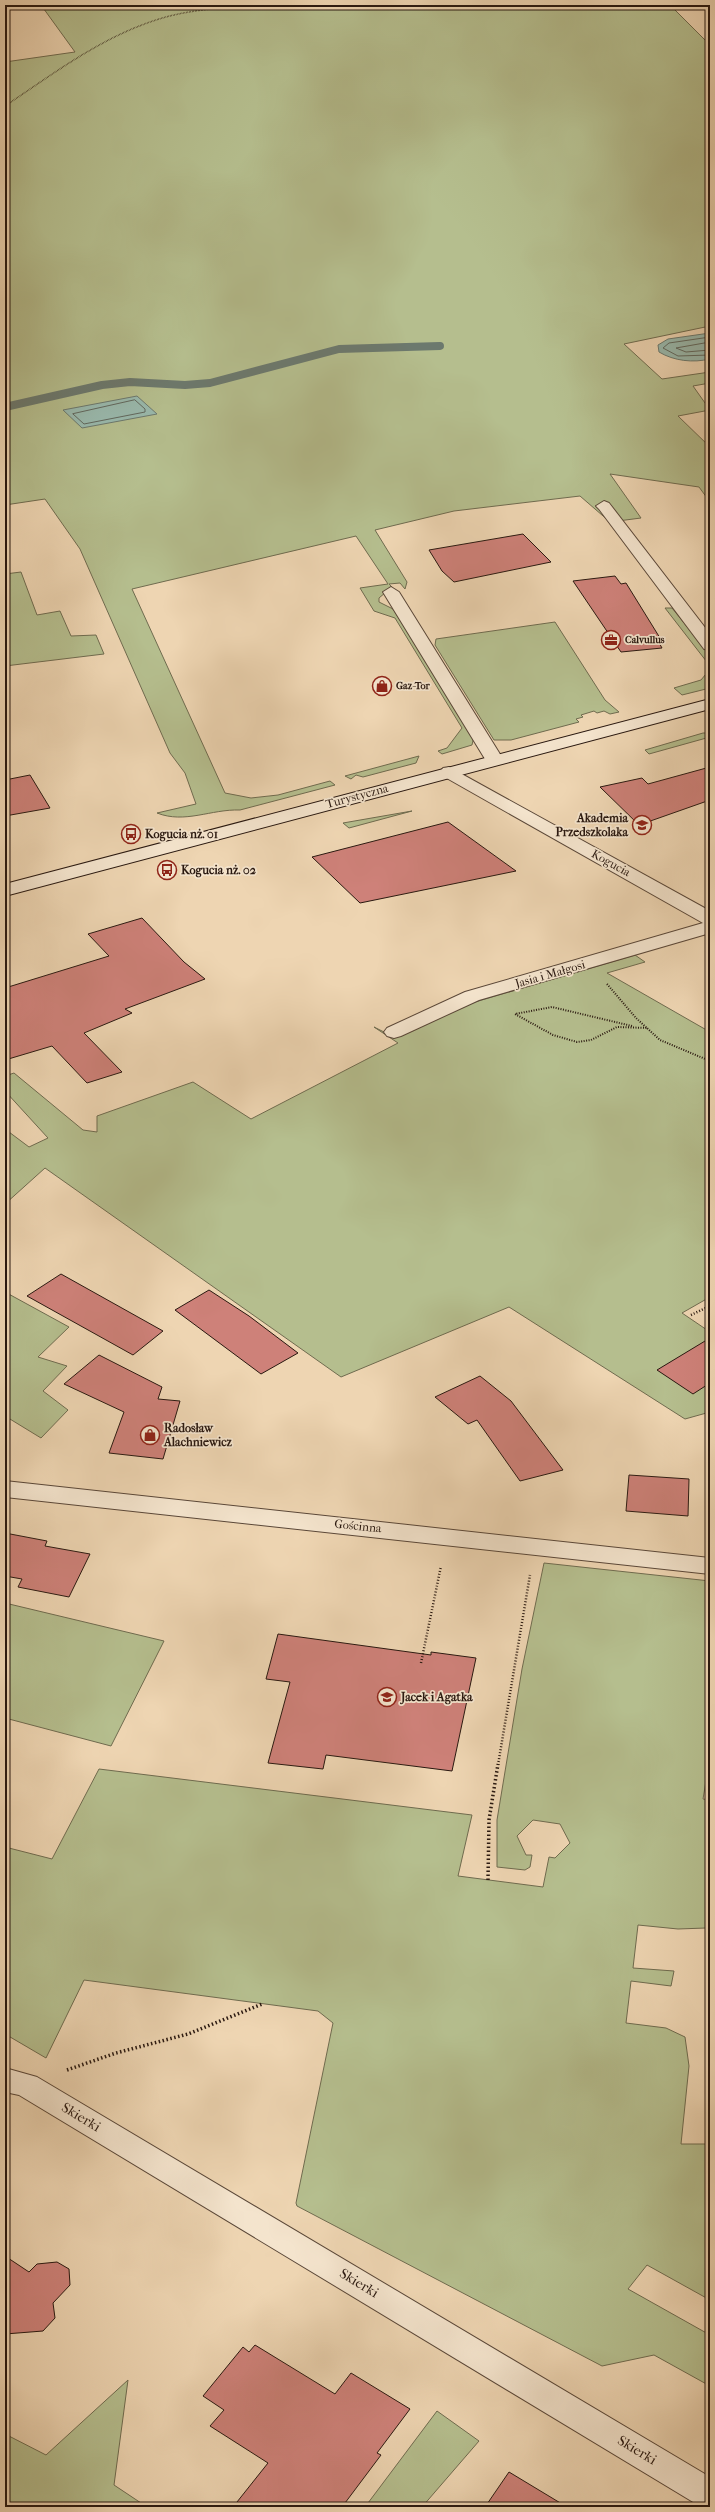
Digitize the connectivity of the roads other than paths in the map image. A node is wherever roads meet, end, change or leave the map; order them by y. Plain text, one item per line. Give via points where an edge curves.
1 (604, 506) dead end
2 (391, 592) dead end
3 (710, 645) edge
4 (710, 704) edge
5 (494, 759) junction
6 (449, 772) junction
7 (5, 890) edge
8 (710, 919) edge
9 (710, 927) edge
10 (394, 1032) dead end
11 (5, 1489) edge
12 (710, 1566) edge
13 (16, 2082) edge
14 (710, 2494) edge

1 - 3 street
2 - 5 street
4 - 5 street, Turystyczna
5 - 6 street, Turystyczna
6 - 7 street, Turystyczna
6 - 8 street, Kogucia
9 - 10 street, Jasia i Małgosi via 472,996
11 - 12 street, Gościnna
13 - 14 street, Skierki

